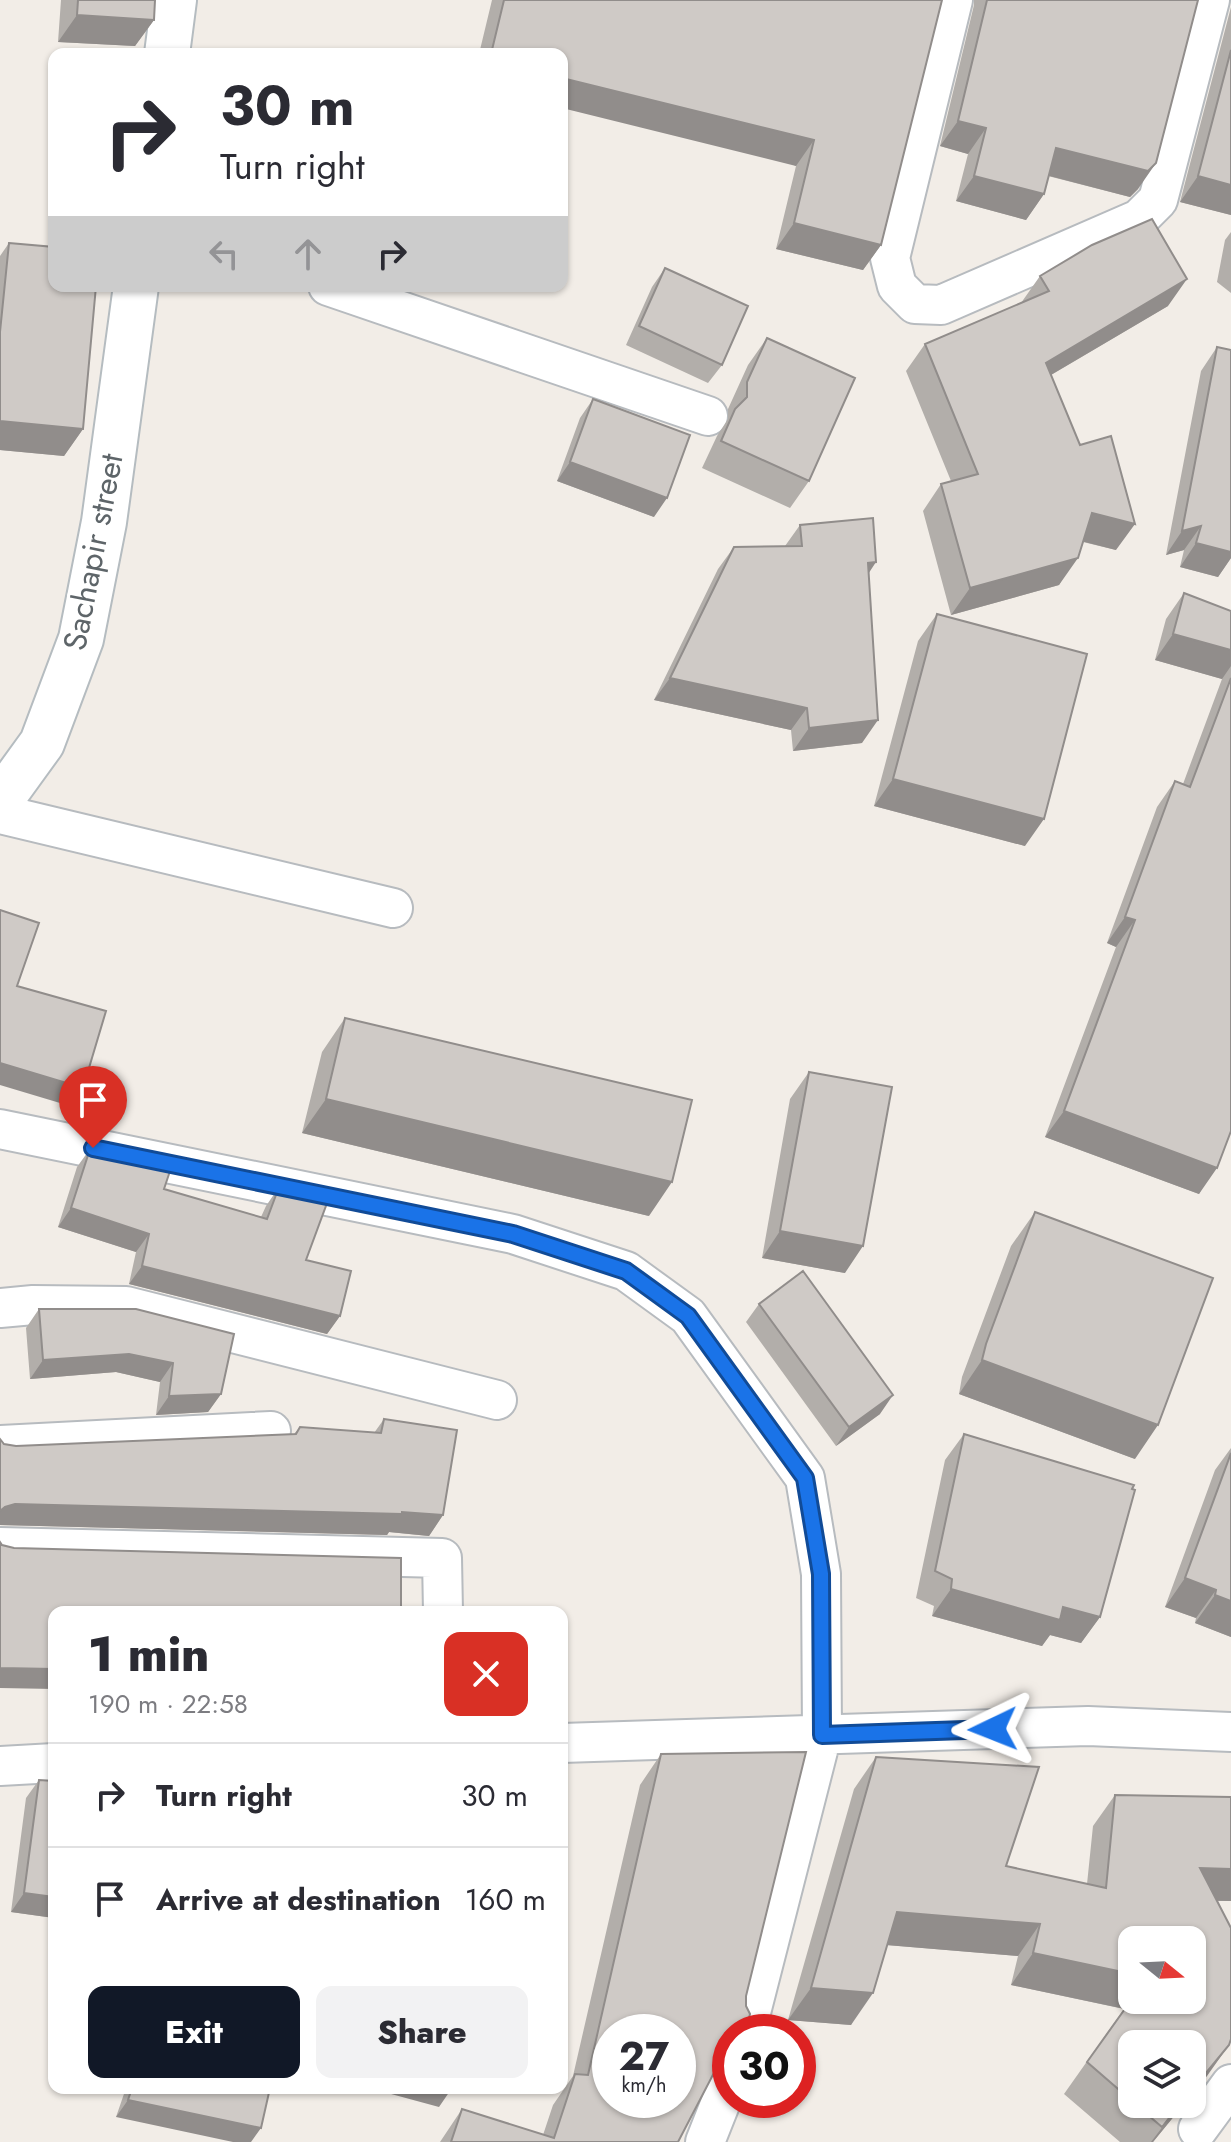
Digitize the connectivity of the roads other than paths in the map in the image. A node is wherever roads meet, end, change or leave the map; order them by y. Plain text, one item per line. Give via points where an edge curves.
1 (174, 0) edge
2 (953, 0) edge
3 (1210, 0) edge
4 (168, 48) edge
5 (135, 292) edge
6 (346, 292) edge
7 (708, 416) dead end
8 (0, 801) edge
9 (0, 814) edge
10 (393, 908) dead end
11 (0, 1129) edge
12 (0, 1308) edge
13 (497, 1400) dead end
14 (271, 1431) dead end
15 (0, 1445) edge
16 (0, 1547) edge
17 (443, 1606) edge
18 (1231, 1732) edge
19 (822, 1735) junction
20 (568, 1743) edge
21 (48, 1763) edge
22 (0, 1766) edge
23 (751, 2014) edge
24 (1231, 2084) edge
25 (715, 2118) edge
26 (1198, 2129) dead end
27 (705, 2142) edge

1 - 4 street
2 - 3 street via 890,258 897,286 915,304 941,305 1139,219 1158,200
5 - 8 street, Sachapir street via 104,522 81,639 42,743
6 - 7 street
9 - 10 street
11 - 19 street via 513,1234 626,1271 688,1316 805,1478 821,1574
12 - 13 street via 126,1306
14 - 15 street
16 - 17 street via 442,1558
18 - 19 street via 1088,1726
19 - 20 street
19 - 23 street
21 - 22 street
24 - 26 street
25 - 27 street

